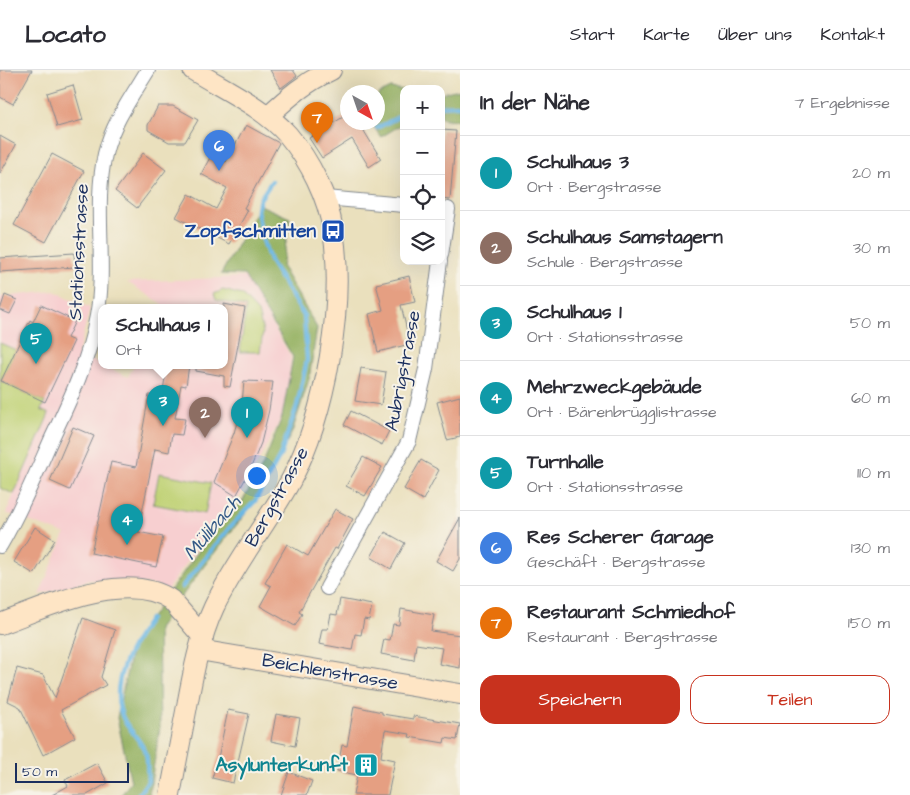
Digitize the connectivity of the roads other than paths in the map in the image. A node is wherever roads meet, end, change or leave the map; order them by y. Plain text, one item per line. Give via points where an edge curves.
1 (148, 70) edge
2 (193, 70) edge
3 (331, 70) edge
4 (268, 116) junction
5 (325, 198) junction
6 (400, 205) edge
7 (450, 209) edge
8 (445, 235) edge
9 (439, 265) edge
10 (0, 546) edge
11 (327, 588) dead end
12 (0, 624) edge
13 (201, 644) junction
14 (460, 694) edge
15 (170, 795) edge

1 - 10 street, Stationsstrasse via 117,122 105,154 100,189 100,277 91,345 21,509
2 - 4 main road, Bergstrasse
3 - 4 main road via 302,85
4 - 5 main road, Bergstrasse via 298,148
5 - 6 street
5 - 13 main road, Bergstrasse via 334,231 336,302 329,363 312,432 292,478 214,607
7 - 8 street
9 - 11 street, Aubrigstrasse via 426,369 409,442
12 - 13 main road via 110,588 149,590 171,600
13 - 14 main road, Beichlenstrasse
13 - 15 main road, Bergstrasse

